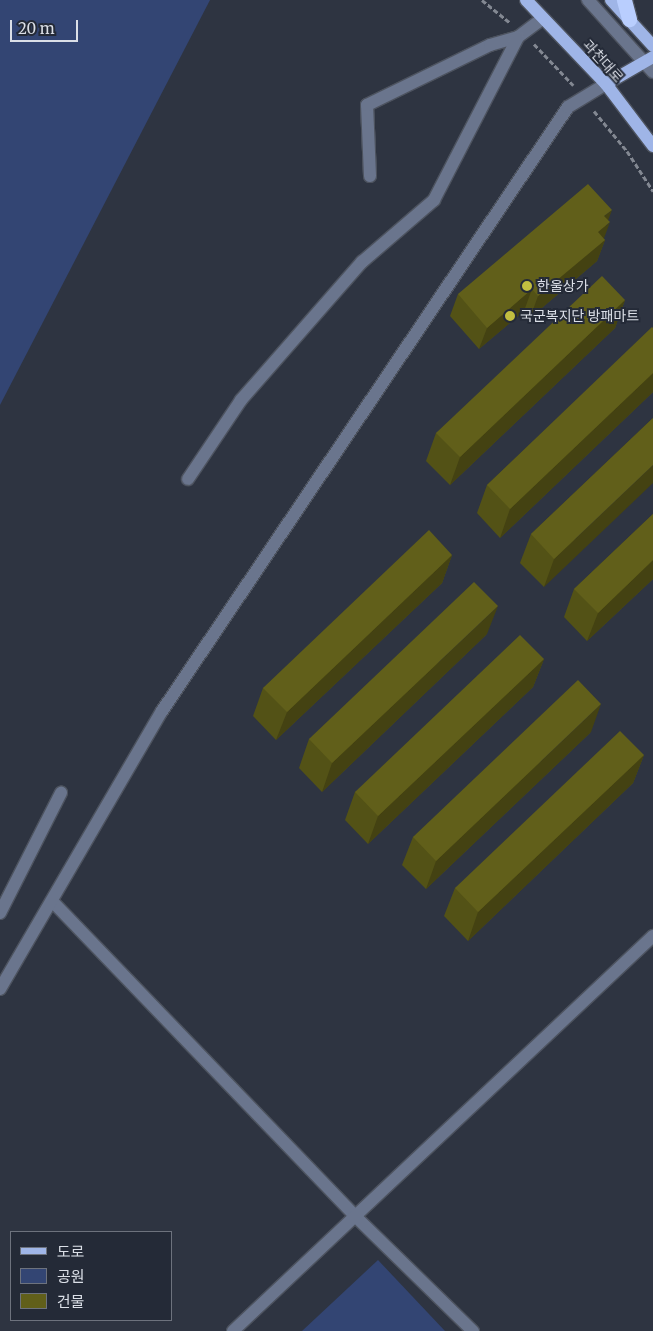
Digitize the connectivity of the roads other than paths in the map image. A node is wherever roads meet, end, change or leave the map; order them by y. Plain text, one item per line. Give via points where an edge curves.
1 (526, 0) edge
2 (588, 0) edge
3 (611, 0) edge
4 (624, 0) edge
5 (543, 18) junction
6 (629, 19) junction
7 (518, 37) junction
8 (653, 46) edge
9 (651, 63) edge
10 (606, 84) junction
11 (653, 146) edge
12 (370, 176) dead end
13 (188, 479) dead end
14 (61, 793) dead end
15 (52, 901) junction
16 (0, 913) edge
17 (653, 936) edge
18 (0, 989) edge
19 (355, 1216) junction
20 (233, 1331) edge
21 (473, 1331) edge

1 - 5 main road, 과천대로
2 - 9 lane
3 - 6 main road
4 - 6 highway
5 - 7 lane
5 - 10 main road, 과천대로
6 - 8 main road
7 - 12 lane via 490,45 368,105
7 - 13 lane via 434,200 362,262 242,400
9 - 10 main road
10 - 11 main road, 과천대로
10 - 15 lane via 568,107 162,711
14 - 16 lane
15 - 18 lane
15 - 19 lane
17 - 19 lane
19 - 20 lane
19 - 21 lane

